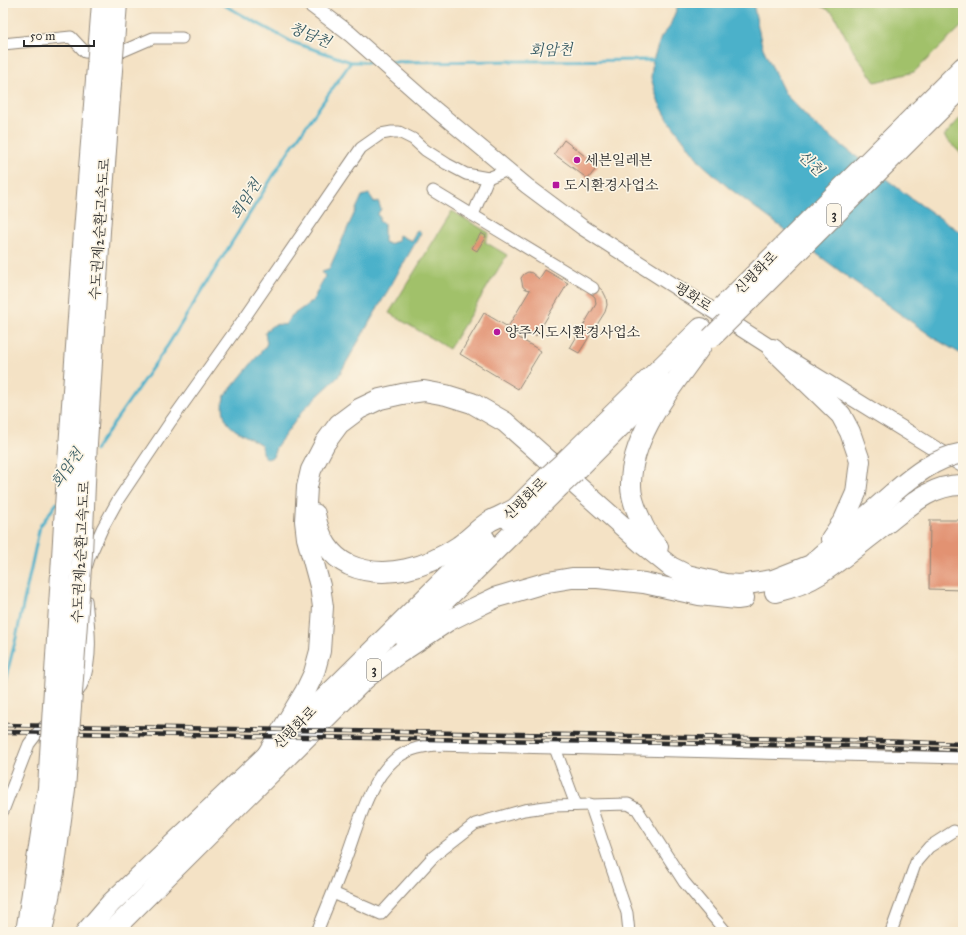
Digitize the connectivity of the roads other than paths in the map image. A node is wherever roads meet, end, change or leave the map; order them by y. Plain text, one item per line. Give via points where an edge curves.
1 (102, 3) edge
2 (117, 3) edge
3 (310, 3) edge
4 (182, 38) dead end
5 (3, 44) edge
6 (963, 67) edge
7 (956, 88) edge
8 (508, 170) junction
9 (488, 178) junction
10 (433, 191) dead end
11 (473, 215) junction
12 (592, 288) dead end
13 (704, 337) junction
14 (773, 349) junction
15 (958, 458) edge
16 (552, 484) junction
17 (963, 485) edge
18 (915, 501) junction
19 (515, 509) junction
20 (811, 566) junction
21 (703, 579) junction
22 (718, 597) junction
23 (366, 678) junction
24 (555, 748) junction
25 (267, 755) junction
26 (963, 758) edge
27 (590, 804) junction
28 (576, 805) junction
29 (3, 811) edge
30 (954, 831) dead end
31 (333, 893) junction
32 (26, 932) edge
33 (42, 932) edge
34 (86, 932) edge
35 (111, 932) edge
36 (317, 932) edge
37 (629, 932) edge
38 (726, 932) edge
39 (891, 932) edge

1 - 32 highway, 수도권제2순환고속도로, bridge via 83,240 48,788
2 - 33 highway, 수도권제2순환고속도로, bridge via 65,789 54,872
3 - 8 main road, 평화로 via 350,34
4 - 5 street via 153,38 116,54 85,52 70,37
6 - 7 highway, 신평화로 / 3
7 - 13 highway, 신평화로 / 3, bridge
8 - 9 street
8 - 14 main road, 평화로 via 582,227
9 - 11 street
9 - 29 street via 466,174 400,132 381,134 361,148 171,420 102,529 82,581 89,629 88,656 83,682 75,698 32,738
10 - 11 street
11 - 12 street
13 - 16 highway, 신평화로 / 3, bridge
13 - 21 highway via 664,398 640,441 631,487 635,507 655,545 676,563
14 - 15 main road, 평화로
14 - 20 highway via 841,415 860,461 856,493 844,520
15 - 18 highway via 939,472
15 - 20 highway, bridge via 938,460 920,470
16 - 19 highway, 신평화로 / 3
16 - 23 highway, 신평화로 / 3
17 - 18 highway via 934,490
18 - 22 highway via 836,563 802,584 753,597
19 - 22 highway via 490,522 458,546 435,559 414,568 376,572 343,562 330,551 317,527 315,494 319,476 328,456 353,425 365,415 399,403 421,400 443,404 469,412 502,432 658,566
19 - 25 highway, 신평화로 / 3
20 - 21 highway via 773,580 746,584 725,584
21 - 25 highway via 687,575 671,566 505,422 472,403 446,394 424,391 380,399 359,409 339,424 324,443 311,470 305,521 323,607 320,651 305,692
22 - 23 highway via 644,583 598,578 572,578 548,582 497,597 448,621
23 - 35 highway, 신평화로 / 3
24 - 26 street
24 - 28 street
24 - 31 street via 434,745 421,746 405,752 394,760 378,779
25 - 34 highway, 신평화로 / 3 via 112,903
27 - 28 street
27 - 37 street via 627,913
27 - 38 street via 628,804 637,808 684,882
28 - 31 street via 524,810 475,824 434,856 381,914
30 - 39 street via 929,847 916,862
31 - 36 street

